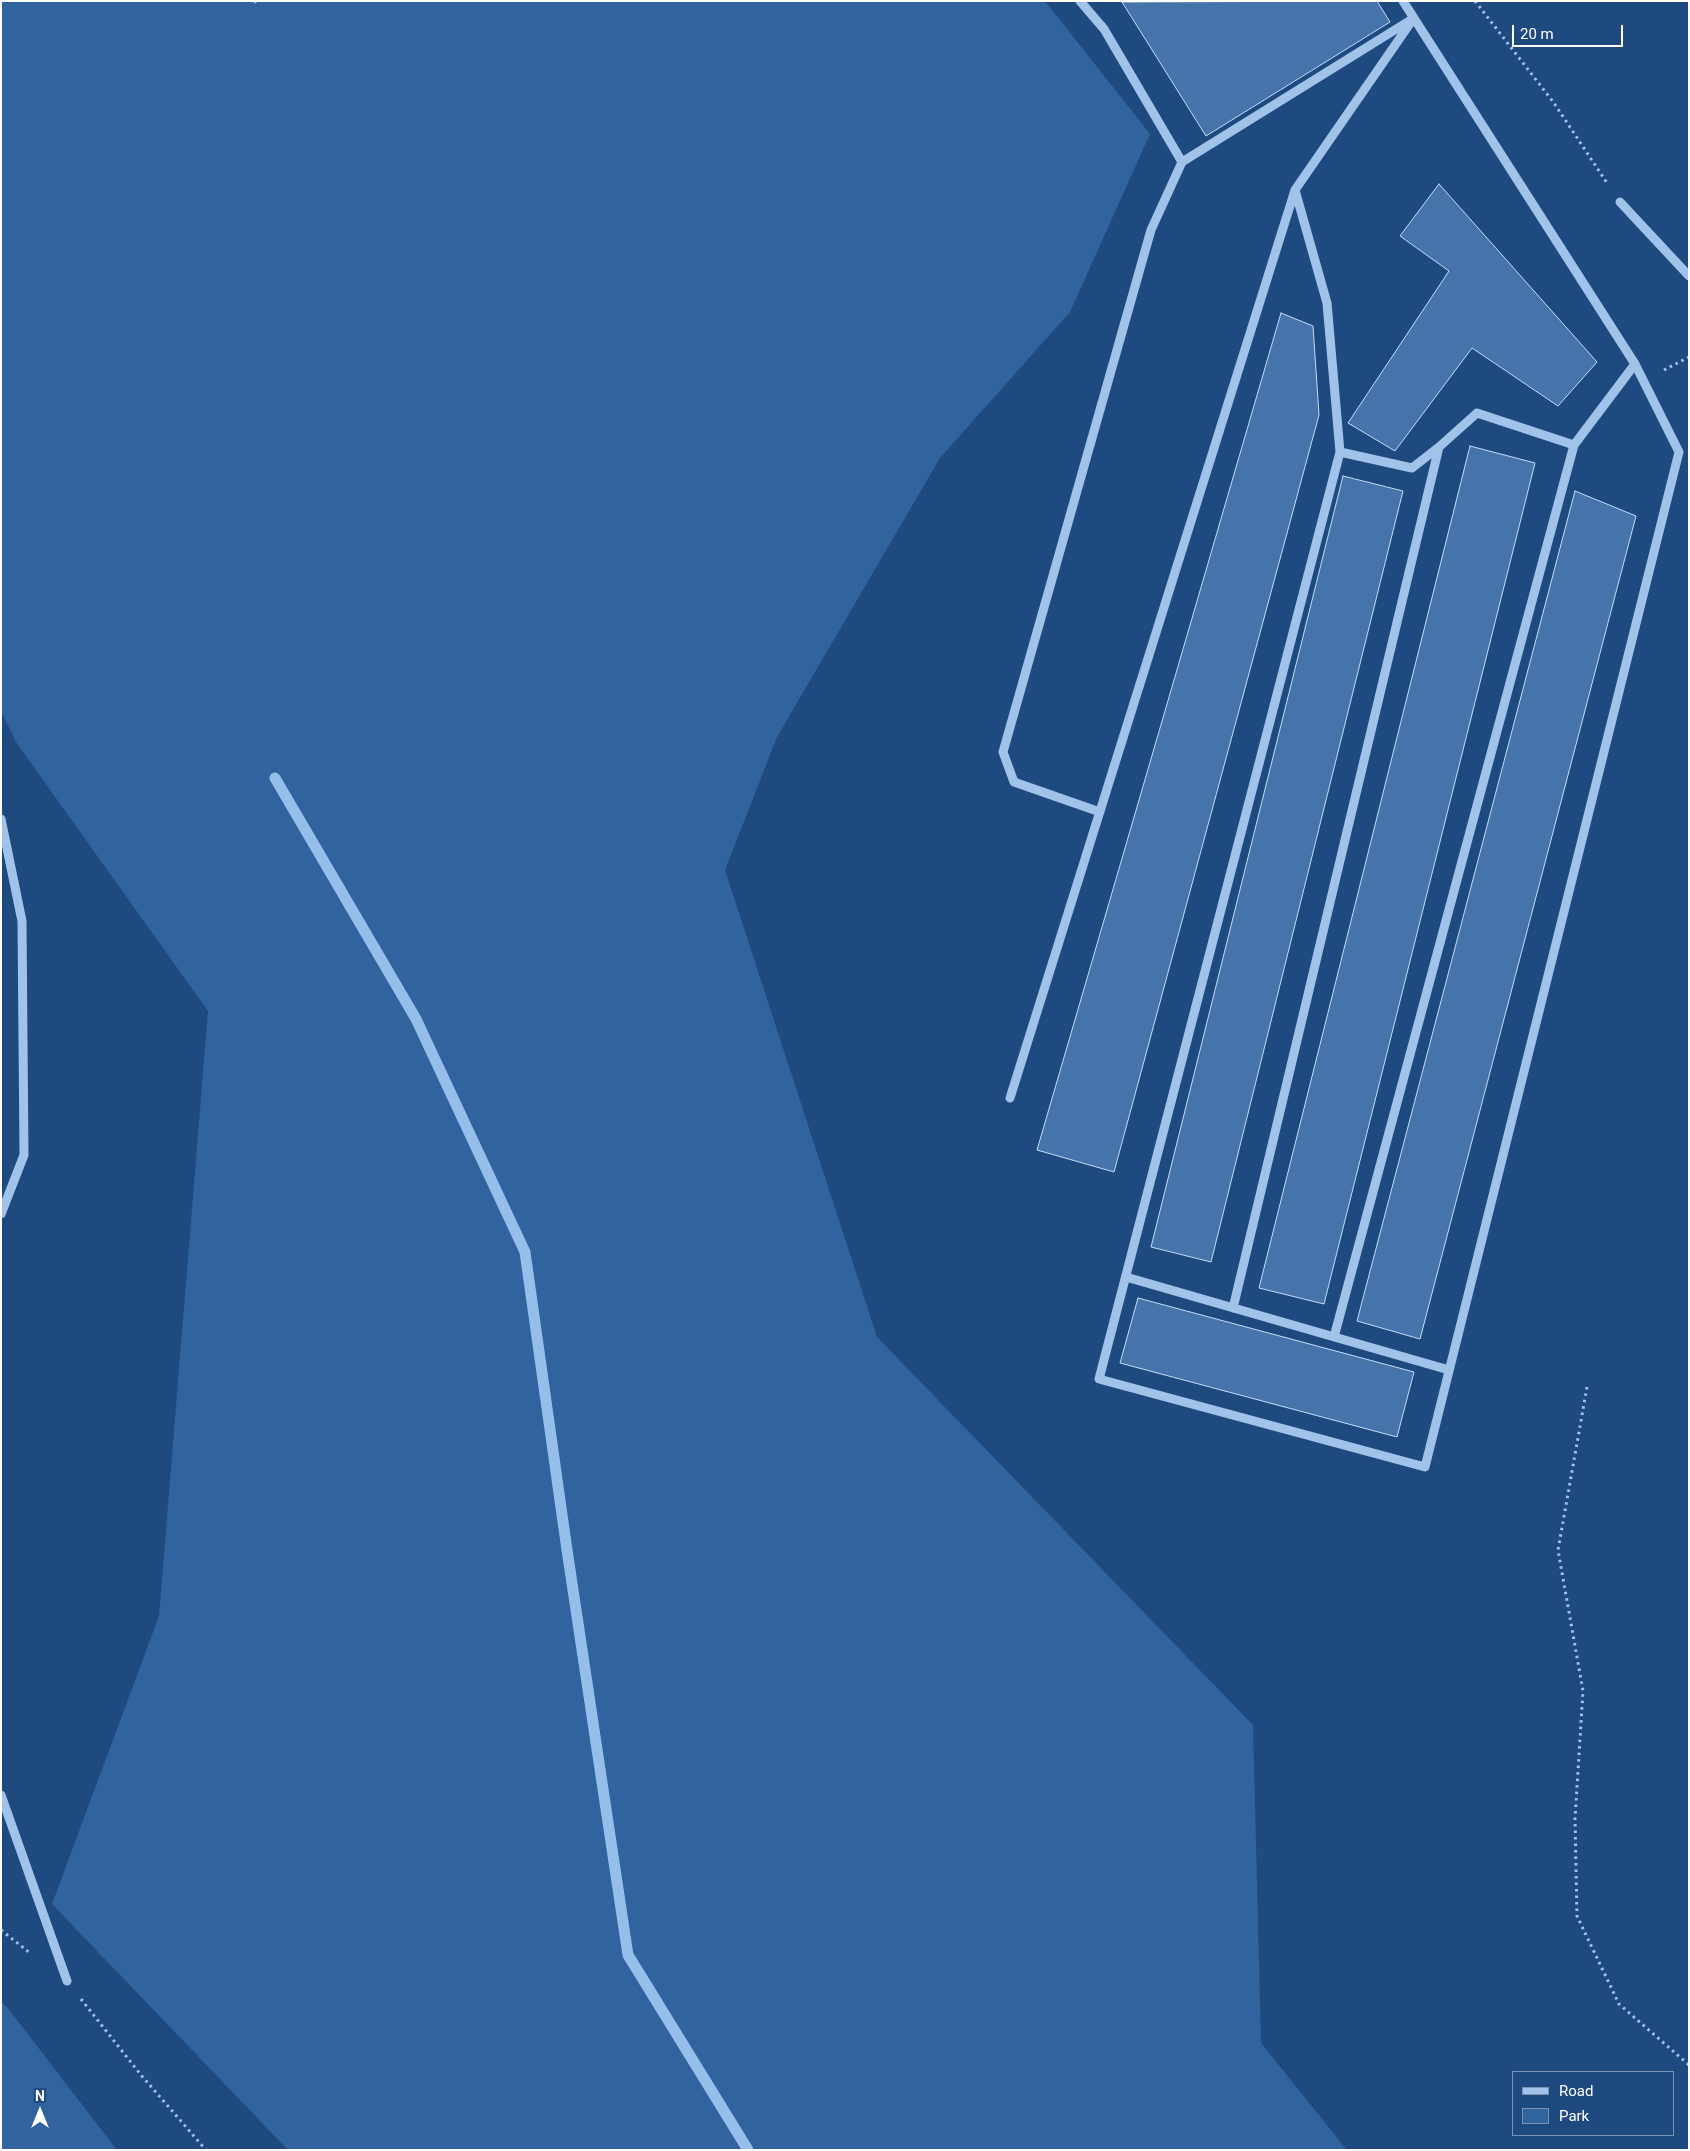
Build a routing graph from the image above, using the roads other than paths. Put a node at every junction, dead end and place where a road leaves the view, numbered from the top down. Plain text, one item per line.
1 (1080, 1) edge
2 (1403, 1) edge
3 (1414, 18) junction
4 (1182, 162) junction
5 (1295, 190) junction
6 (1620, 202) road end
7 (1689, 276) edge
8 (1635, 364) junction
9 (1574, 445) junction
10 (1439, 447) junction
11 (1340, 452) junction
12 (1100, 812) junction
13 (1, 820) edge
14 (1010, 1098) dead end
15 (1, 1214) edge
16 (1126, 1277) junction
17 (1233, 1308) junction
18 (1334, 1337) junction
19 (1449, 1370) junction
20 (1, 1795) edge
21 (67, 1981) road end

1 - 4 street
2 - 3 street
3 - 4 street
3 - 5 street
3 - 8 street
4 - 12 street
5 - 11 street
5 - 12 street
6 - 7 street
8 - 9 street
8 - 19 street
9 - 10 street
9 - 18 street
10 - 11 street
10 - 17 street
11 - 16 street
12 - 14 street
13 - 15 street
16 - 17 street
16 - 19 street
17 - 18 street
18 - 19 street
20 - 21 street

